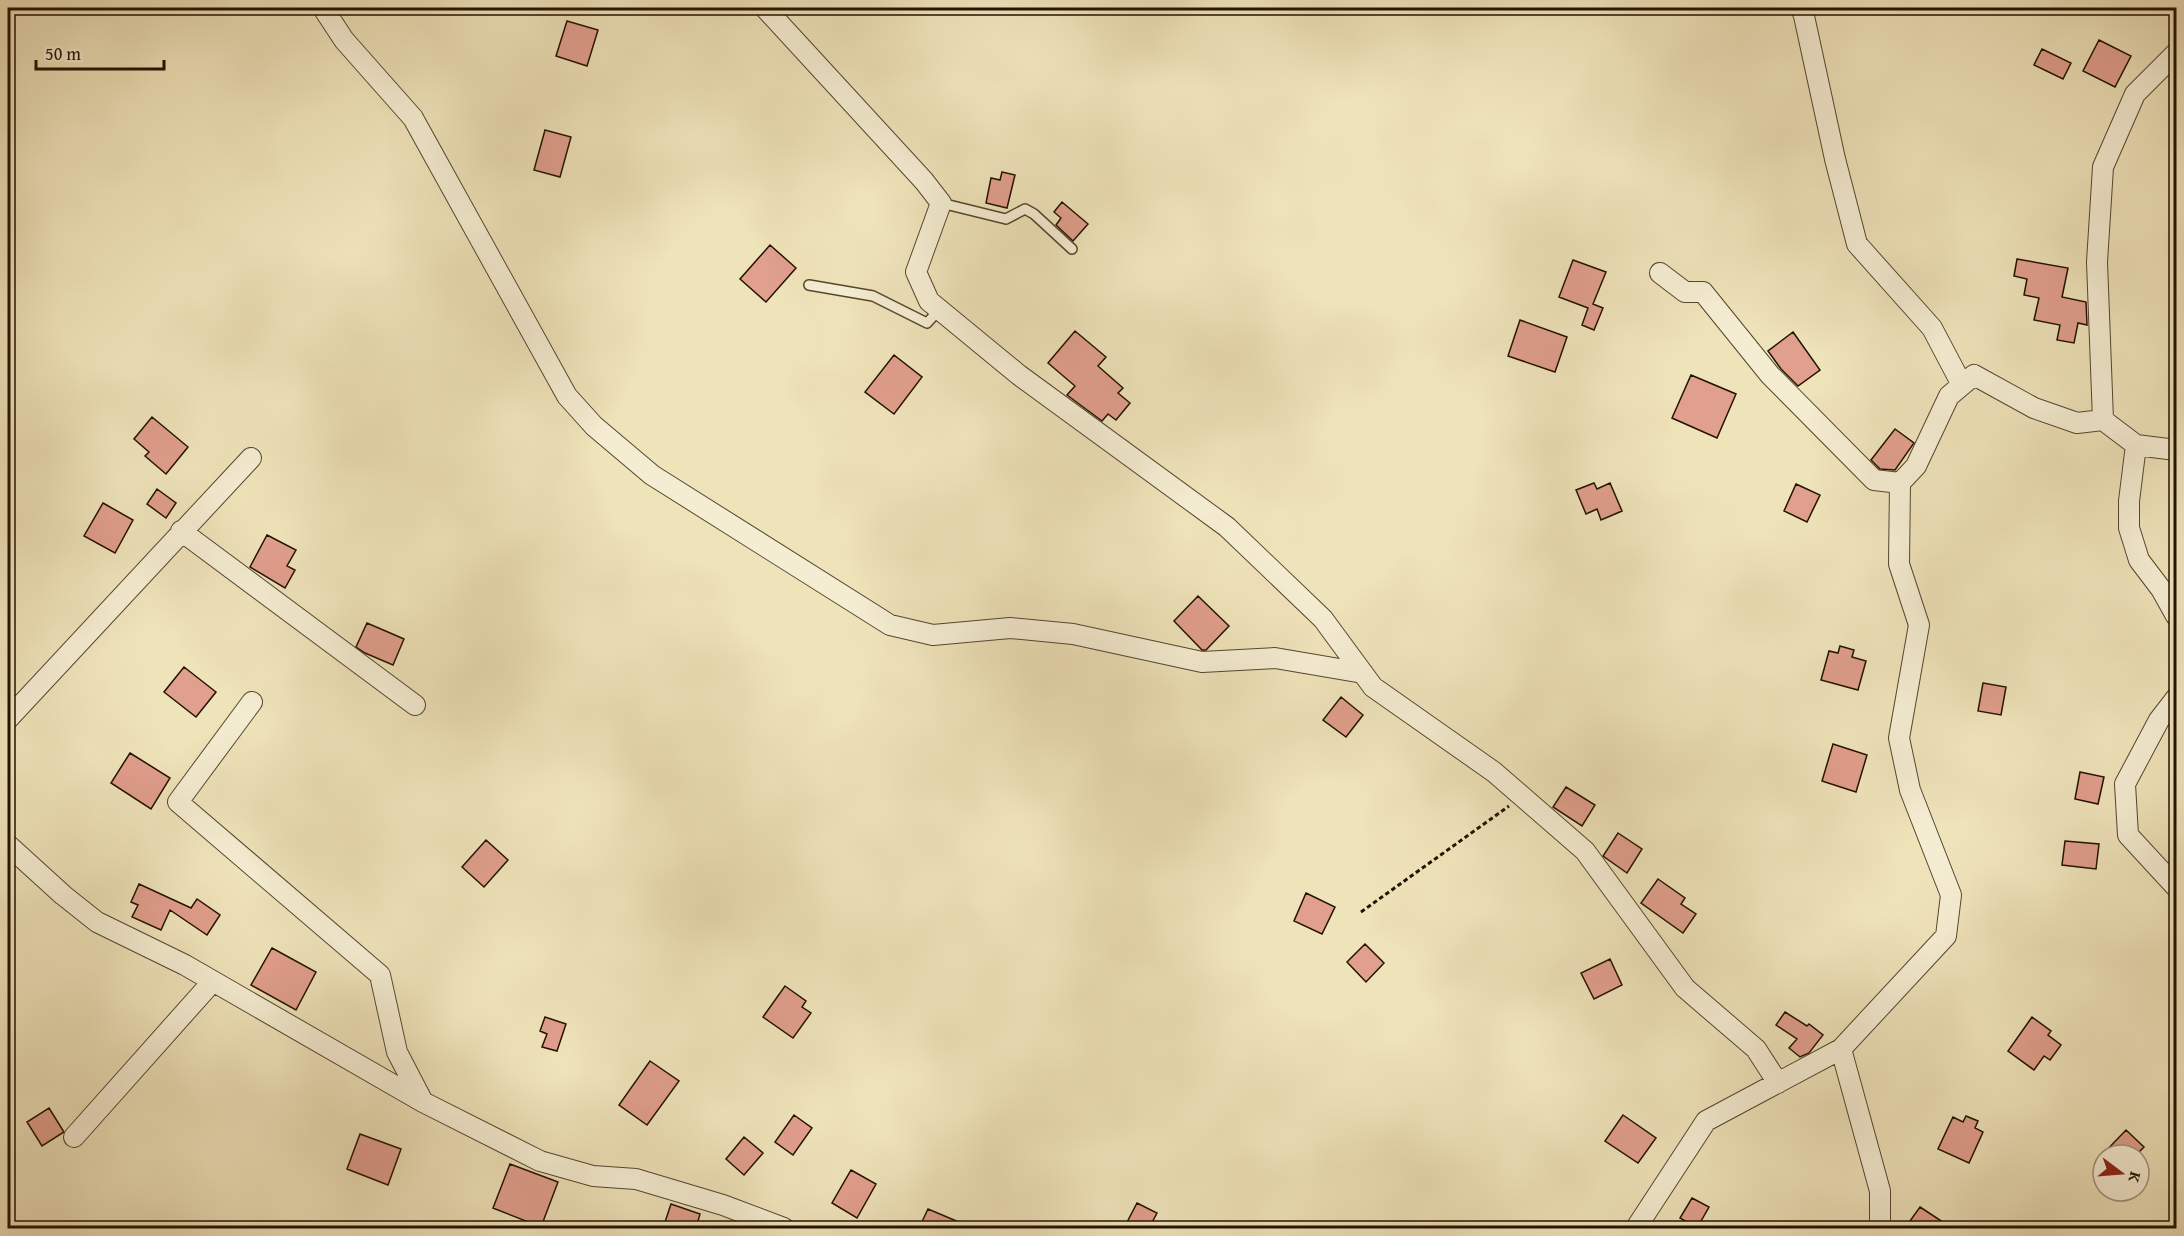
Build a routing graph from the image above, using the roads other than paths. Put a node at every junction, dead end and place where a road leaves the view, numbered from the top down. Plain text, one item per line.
1 (323, 8) edge
2 (765, 8) edge
3 (1801, 8) edge
4 (2176, 53) edge
5 (941, 202) junction
6 (1072, 249) dead end
7 (1660, 273) dead end
8 (809, 285) dead end
9 (939, 310) junction
10 (1962, 385) junction
11 (2103, 420) junction
12 (2136, 445) junction
13 (2176, 450) edge
14 (251, 458) dead end
15 (1900, 483) junction
16 (181, 531) junction
17 (2176, 616) edge
18 (1363, 673) junction
19 (2176, 698) edge
20 (252, 702) dead end
21 (415, 705) dead end
22 (8, 719) edge
23 (8, 845) edge
24 (2176, 887) edge
25 (213, 981) junction
26 (1841, 1049) junction
27 (1778, 1083) junction
28 (423, 1102) junction
29 (74, 1137) dead end
30 (784, 1228) edge
31 (1636, 1228) edge
32 (1881, 1228) edge

1 - 18 street
2 - 5 street
3 - 10 street
4 - 11 street
5 - 6 lane
5 - 9 street
7 - 15 street
8 - 9 lane
9 - 18 street
10 - 11 street
10 - 15 street
11 - 12 street
12 - 13 street
12 - 17 street
14 - 16 street
15 - 26 street
16 - 21 street
16 - 22 street
18 - 27 street
19 - 24 street
20 - 28 street
23 - 25 street
25 - 28 street
25 - 29 street
26 - 27 street
26 - 32 street
27 - 31 street
28 - 30 street

